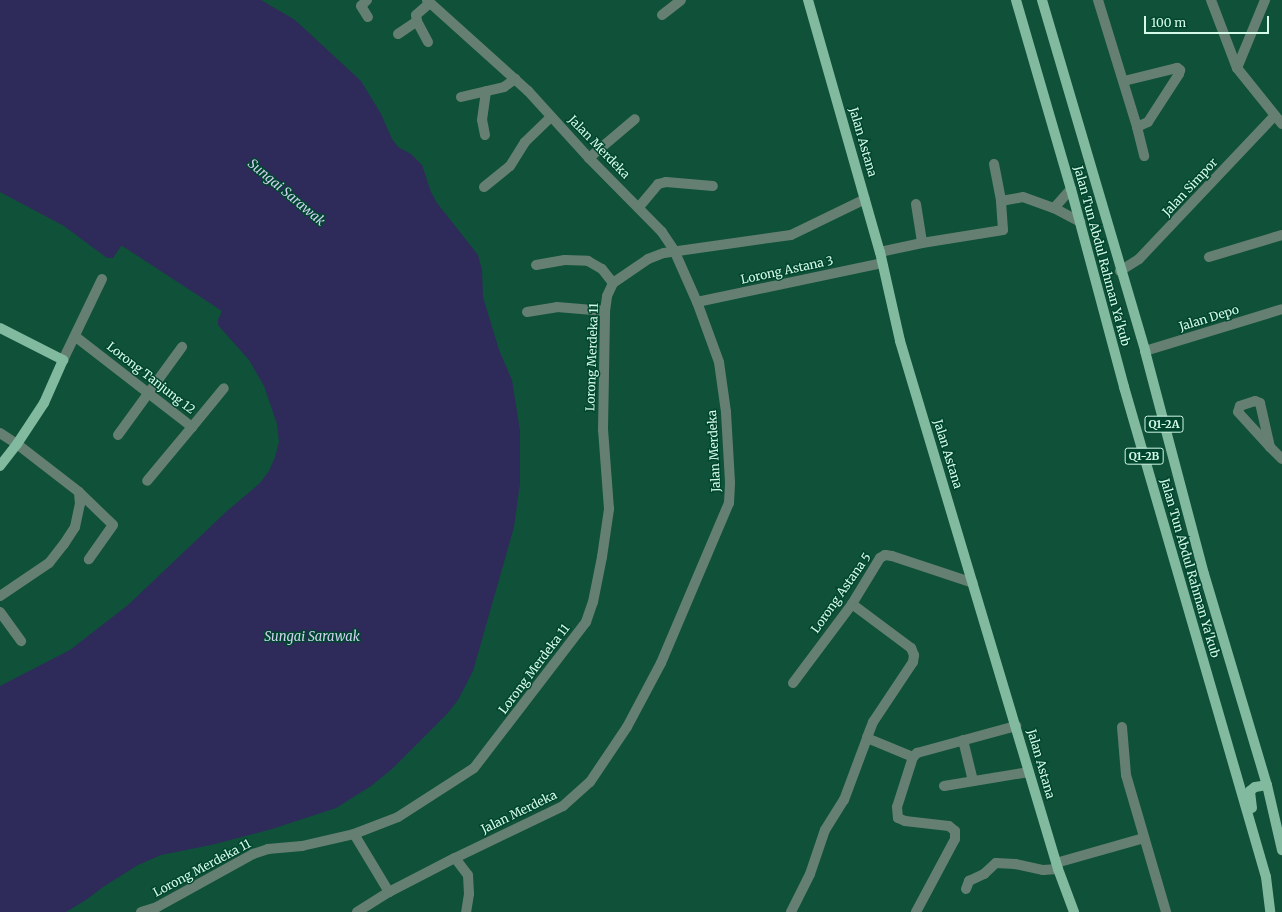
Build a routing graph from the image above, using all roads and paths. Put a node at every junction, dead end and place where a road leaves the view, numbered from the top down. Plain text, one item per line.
1 (367, 0) edge
2 (681, 0) edge
3 (808, 0) edge
4 (1016, 0) edge
5 (1042, 0) edge
6 (1098, 0) edge
7 (1211, 0) edge
8 (1265, 0) edge
9 (428, 2) edge
10 (662, 15) dead end
11 (368, 17) dead end
12 (417, 21) junction
13 (398, 34) dead end
14 (428, 42) dead end
15 (1237, 68) junction
16 (515, 79) junction
17 (1124, 81) junction
18 (486, 91) junction
19 (461, 96) dead end
20 (1274, 116) junction
21 (551, 117) junction
22 (635, 119) dead end
23 (1282, 124) edge
24 (1137, 127) junction
25 (486, 136) dead end
26 (1144, 156) dead end
27 (589, 158) junction
28 (994, 164) dead end
29 (713, 186) dead end
30 (484, 187) dead end
31 (1071, 189) junction
32 (865, 199) junction
33 (1001, 201) junction
34 (916, 204) dead end
35 (639, 207) junction
36 (1054, 208) junction
37 (1080, 222) junction
38 (1282, 235) edge
39 (922, 243) junction
40 (674, 250) junction
41 (880, 252) junction
42 (1209, 257) dead end
43 (882, 263) junction
44 (536, 265) dead end
45 (1120, 271) junction
46 (102, 279) dead end
47 (613, 283) junction
48 (697, 302) junction
49 (1282, 309) edge
50 (605, 311) junction
51 (527, 312) dead end
52 (0, 328) edge
53 (76, 337) junction
54 (182, 347) dead end
55 (1145, 352) junction
56 (63, 360) junction
57 (224, 388) dead end
58 (149, 393) junction
59 (192, 427) junction
60 (0, 433) edge
61 (118, 435) dead end
62 (17, 444) junction
63 (1270, 447) dead end
64 (1282, 459) edge
65 (0, 466) edge
66 (146, 481) dead end
67 (79, 492) junction
68 (89, 559) dead end
69 (973, 584) junction
70 (0, 596) edge
71 (852, 604) junction
72 (0, 612) edge
73 (21, 641) dead end
74 (793, 683) dead end
75 (1016, 726) junction
76 (1122, 727) dead end
77 (867, 738) junction
78 (963, 740) junction
79 (913, 757) junction
80 (1029, 772) junction
81 (973, 780) junction
82 (1267, 785) junction
83 (944, 786) dead end
84 (354, 834) junction
85 (1144, 838) junction
86 (1282, 850) edge
87 (455, 858) junction
88 (1057, 866) junction
89 (1266, 876) junction
90 (966, 889) dead end
91 (389, 892) junction
92 (141, 912) edge
93 (357, 912) edge
94 (466, 912) edge
95 (791, 912) edge
96 (916, 912) edge
97 (1074, 912) edge
98 (1166, 912) edge
99 (1270, 912) edge

1 - 11 street
2 - 10 street
3 - 32 main road, Jalan Astana
4 - 31 main road, Jalan Tun Abdul Rahman Ya'kub / Q1-2B
5 - 45 main road, Jalan Tun Abdul Rahman Ya'kub / Q1-2A
6 - 17 street
7 - 15 street
8 - 15 street
9 - 12 street
9 - 16 street, Jalan Merdeka
12 - 13 street
12 - 14 street
15 - 20 street
16 - 18 street
16 - 21 street, Jalan Merdeka
17 - 24 street
17 - 24 street
18 - 19 street
18 - 25 street
20 - 23 street
20 - 45 street, Jalan Simpor
21 - 27 street, Jalan Merdeka
21 - 30 street
22 - 27 street
24 - 26 street
27 - 35 street, Jalan Merdeka
28 - 33 street
29 - 35 street
31 - 36 street
31 - 37 main road, Jalan Tun Abdul Rahman Ya'kub / Q1-2B
32 - 40 street
32 - 41 main road, Jalan Astana
33 - 36 street
33 - 39 street
34 - 39 street
35 - 40 street, Jalan Merdeka
36 - 37 street
37 - 89 main road, Jalan Tun Abdul Rahman Ya'kub / Q1-2B
38 - 42 street
39 - 41 street
40 - 47 street
40 - 48 street, Jalan Merdeka
41 - 43 main road, Jalan Astana
43 - 48 street, Lorong Astana 3
43 - 69 main road, Jalan Astana
44 - 47 street
45 - 55 main road, Jalan Tun Abdul Rahman Ya'kub / Q1-2A
46 - 53 street
47 - 50 street, Lorong Merdeka 11
48 - 87 street, Jalan Merdeka
49 - 55 street, Jalan Depo
50 - 51 street
50 - 84 street, Lorong Merdeka 11
52 - 56 main road
53 - 56 street
53 - 58 street, Lorong Tanjung 12
54 - 58 street
55 - 82 main road, Jalan Tun Abdul Rahman Ya'kub / Q1-2A
56 - 62 main road
57 - 59 street
58 - 59 street, Lorong Tanjung 12
58 - 61 street
59 - 66 street, Lorong Tanjung 12
60 - 62 street
62 - 65 main road
62 - 67 street
63 - 64 street
67 - 68 street
67 - 70 street
69 - 71 street, Lorong Astana 5
69 - 75 main road, Jalan Astana
71 - 74 street, Lorong Astana 5
71 - 77 street
72 - 73 street
75 - 78 street
75 - 80 main road, Jalan Astana
76 - 85 street
77 - 79 street
77 - 95 street
78 - 79 street
78 - 81 street
79 - 96 street
80 - 81 street
80 - 88 main road, Jalan Astana
81 - 83 street
82 - 86 main road, Jalan Tun Abdul Rahman Ya'kub / Q1-2A
82 - 89 main road
84 - 91 street
84 - 92 street, Lorong Merdeka 11
85 - 88 street
85 - 98 street
87 - 91 street, Jalan Merdeka
87 - 94 street
88 - 90 street
88 - 97 main road, Jalan Astana
89 - 99 main road, Jalan Tun Abdul Rahman Ya'kub / Q1-2B
91 - 93 street, Jalan Merdeka

